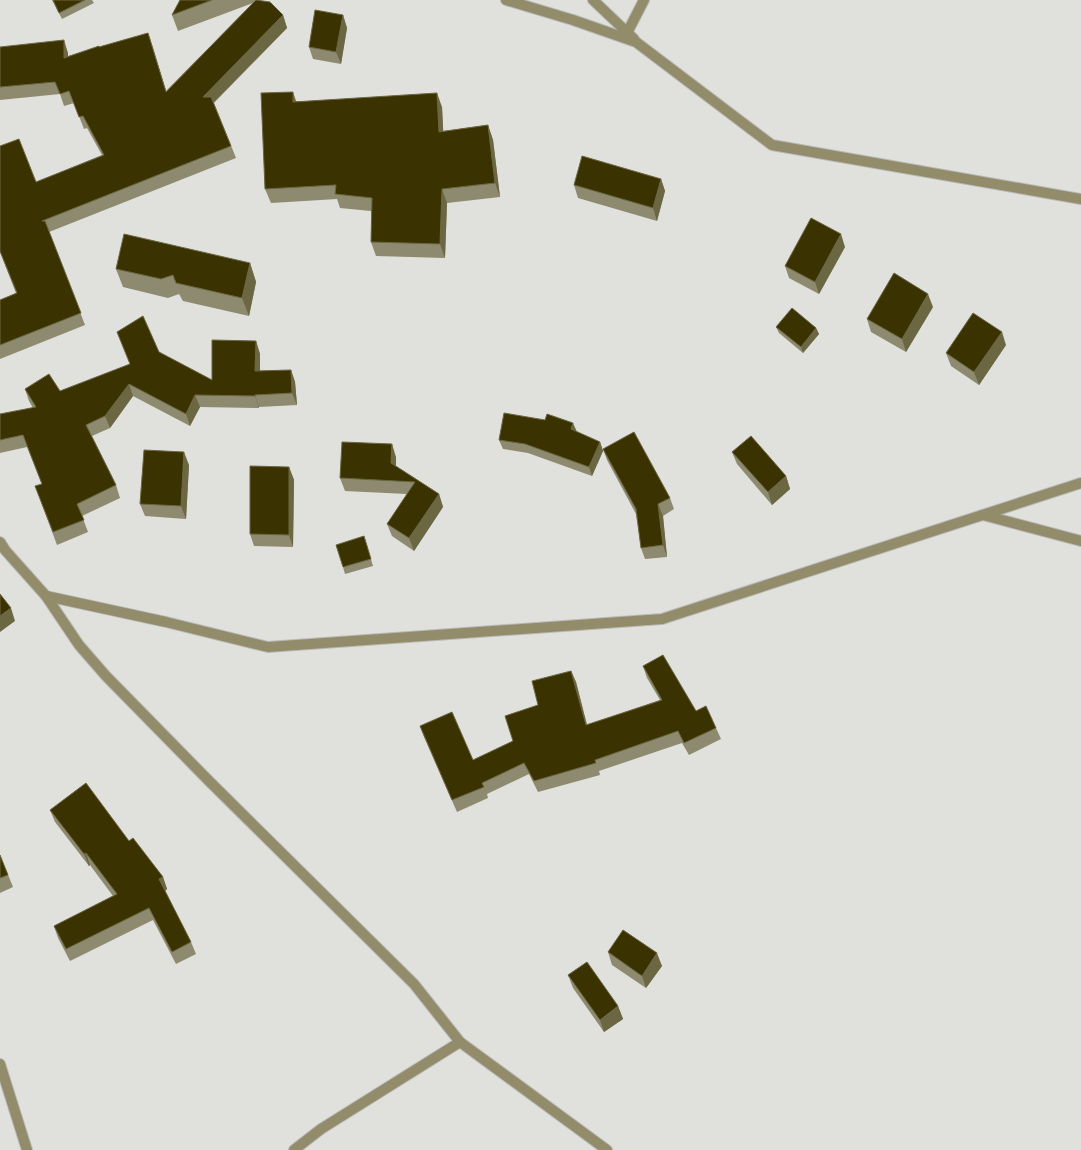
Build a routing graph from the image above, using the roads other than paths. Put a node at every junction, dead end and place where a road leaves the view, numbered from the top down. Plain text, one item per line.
1 (506, 0) edge
2 (594, 0) edge
3 (644, 0) edge
4 (627, 33) junction
5 (636, 42) junction
6 (1081, 199) edge
7 (1081, 483) edge
8 (983, 515) junction
9 (1081, 541) edge
10 (0, 542) edge
11 (46, 596) junction
12 (460, 1042) junction
13 (0, 1064) edge
14 (27, 1150) edge
15 (294, 1150) edge
16 (607, 1150) edge

1 - 5 street
2 - 4 street
3 - 4 street
4 - 5 street
5 - 6 street
7 - 8 street
8 - 9 street
8 - 11 street
10 - 11 street
11 - 12 street
12 - 15 street
12 - 16 street
13 - 14 street

